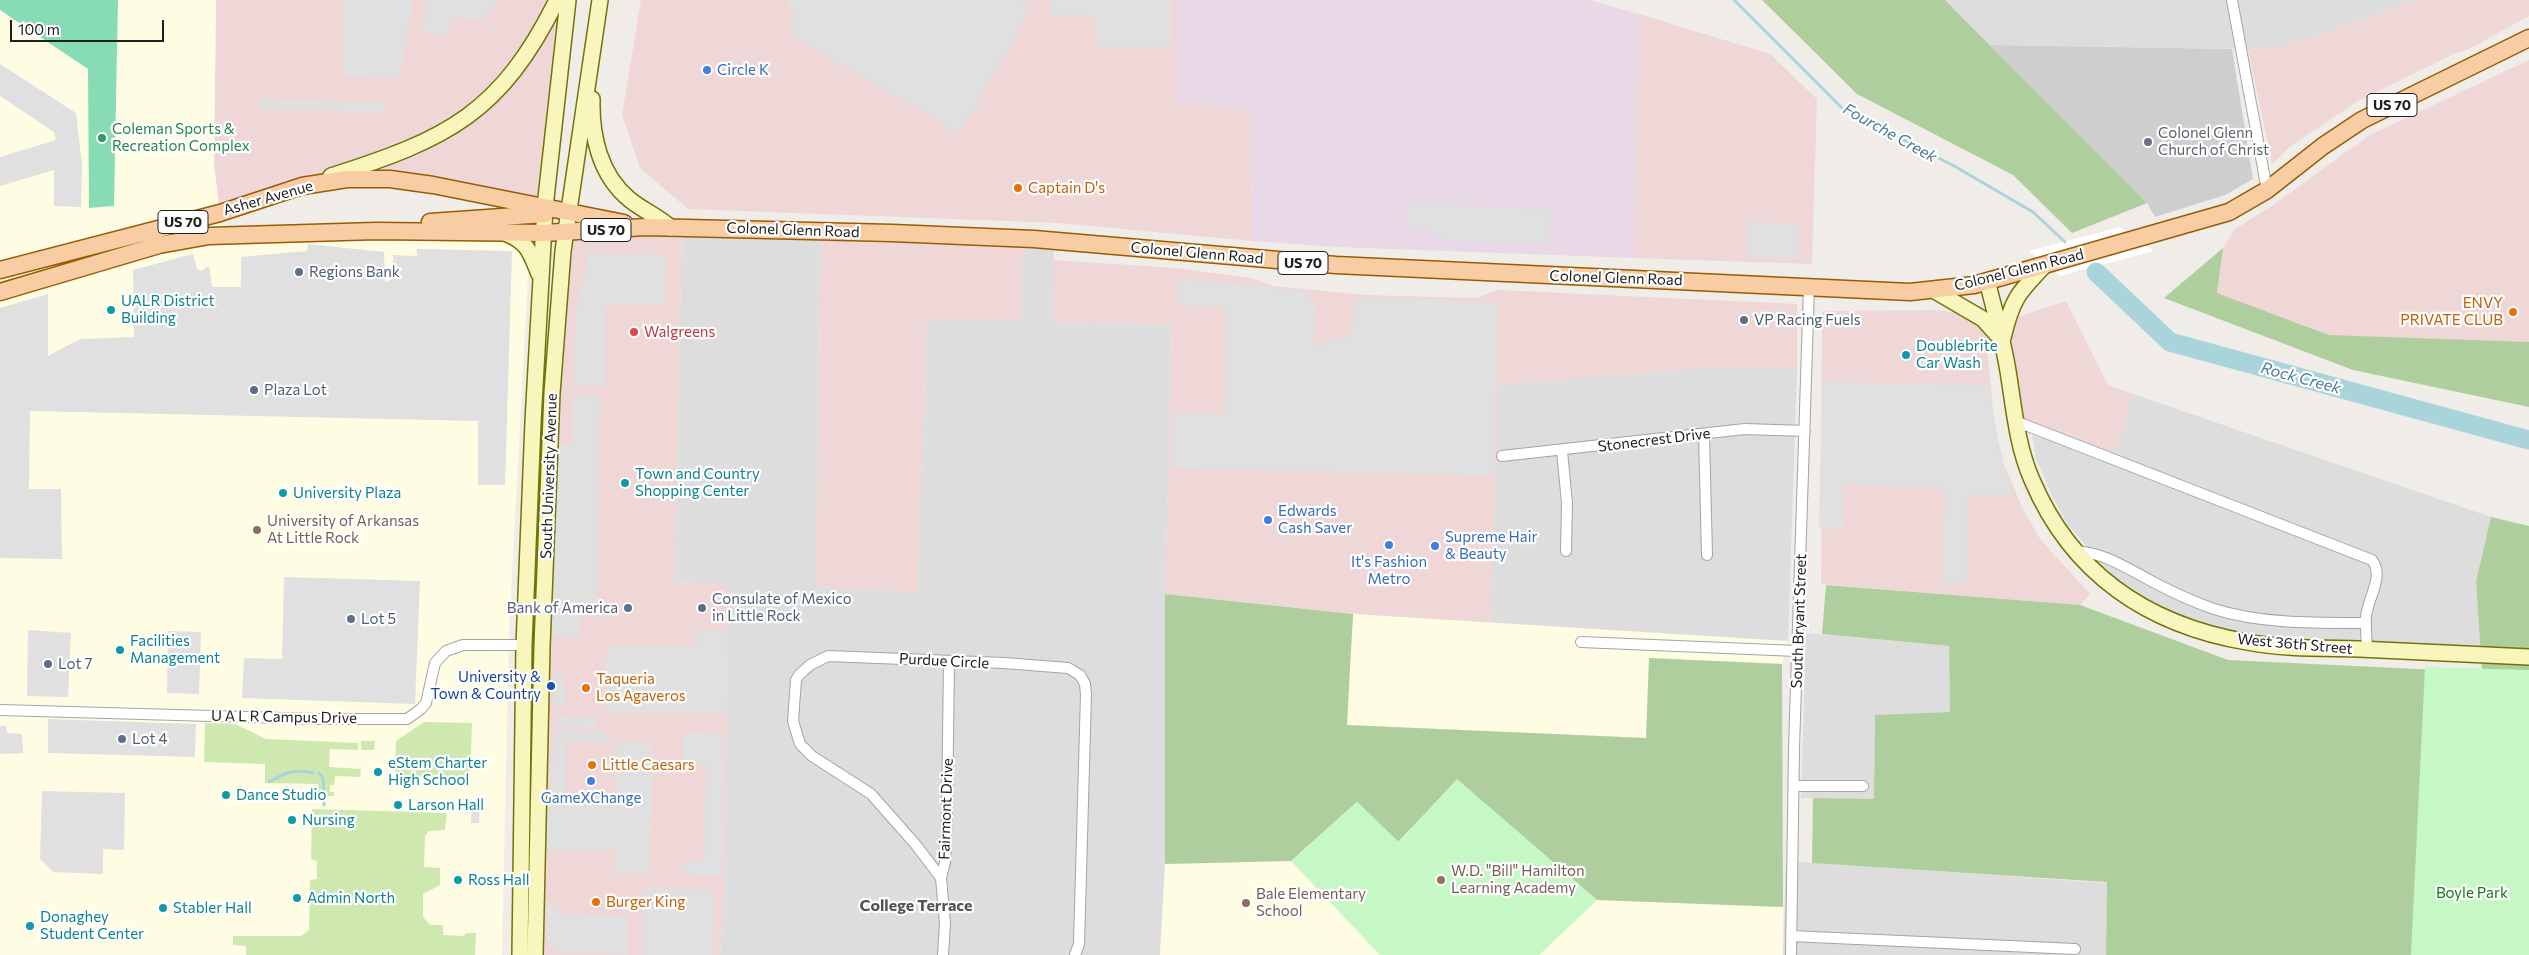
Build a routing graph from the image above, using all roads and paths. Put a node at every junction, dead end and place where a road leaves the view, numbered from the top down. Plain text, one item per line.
1 (557, 0) edge
2 (568, 0) edge
3 (600, 0) edge
4 (2232, 0) edge
5 (2529, 38) edge
6 (592, 61) junction
7 (302, 186) junction
8 (2267, 190) junction
9 (544, 211) junction
10 (569, 212) junction
11 (646, 227) junction
12 (671, 228) junction
13 (376, 231) junction
14 (503, 232) junction
15 (566, 232) junction
16 (544, 233) junction
17 (2045, 264) junction
18 (0, 270) edge
19 (542, 279) junction
20 (1987, 281) junction
21 (1809, 287) junction
22 (1935, 291) junction
23 (0, 292) edge
24 (2002, 342) junction
25 (2015, 421) junction
26 (1806, 431) junction
27 (1704, 435) junction
28 (1562, 451) junction
29 (1502, 456) dead end
30 (1566, 551) dead end
31 (2074, 551) junction
32 (1707, 555) dead end
33 (2365, 623) junction
34 (1580, 642) dead end
35 (524, 645) junction
36 (2368, 650) junction
37 (1798, 651) junction
38 (2527, 660) edge
39 (949, 662) junction
40 (0, 710) edge
41 (1794, 786) junction
42 (1863, 786) dead end
43 (941, 878) junction
44 (1791, 936) junction
45 (2075, 948) dead end
46 (520, 955) edge
47 (535, 955) edge
48 (943, 955) edge
49 (1075, 955) edge
50 (1791, 955) edge

1 - 7 main road
2 - 9 main road, South University Avenue
3 - 6 main road, South University Avenue
4 - 8 street
5 - 8 main road, Colonel Glenn Road / US 70
6 - 10 main road, South University Avenue
6 - 12 main road
7 - 9 main road, Asher Avenue / US 70
7 - 18 main road, Asher Avenue / US 70
8 - 17 main road, Colonel Glenn Road / US 70
9 - 10 main road, Colonel Glenn Road
9 - 13 main road
9 - 16 main road, South University Avenue
10 - 11 main road, Colonel Glenn Road / US 70
10 - 15 main road, South University Avenue
11 - 12 main road, Colonel Glenn Road / US 70
11 - 15 main road, Colonel Glenn Road / US 70
12 - 21 main road, Colonel Glenn Road / US 70
13 - 14 main road, Asher Avenue / US 70
13 - 23 main road, Asher Avenue / US 70
14 - 16 main road, Asher Avenue / US 70
14 - 19 main road
15 - 16 main road, Asher Avenue / US 70
15 - 47 main road, South University Avenue
16 - 19 main road, South University Avenue
17 - 20 main road, Colonel Glenn Road / US 70
17 - 24 main road
19 - 35 main road, South University Avenue
20 - 22 main road, Colonel Glenn Road / US 70
20 - 24 main road, West 36th Street
21 - 22 main road, Colonel Glenn Road / US 70
21 - 26 street, South Bryant Street
22 - 24 main road
24 - 25 main road, West 36th Street
25 - 31 main road, West 36th Street
25 - 33 street
26 - 27 street, Stonecrest Drive
26 - 37 street, South Bryant Street
27 - 28 street, Stonecrest Drive
27 - 32 street
28 - 29 street, Stonecrest Drive
28 - 30 street
31 - 33 street
31 - 36 main road, West 36th Street
33 - 36 street
34 - 37 street
35 - 40 street, U A L R Campus Drive
35 - 46 main road, South University Avenue
36 - 38 main road, West 36th Street
37 - 41 street, South Bryant Street
39 - 43 street, Fairmont Drive
39 - 43 street, Purdue Circle
39 - 49 street, Purdue Circle
41 - 42 street
41 - 44 street, South Bryant Street
43 - 48 street, Fairmont Drive
44 - 45 street
44 - 50 street, South Bryant Street

